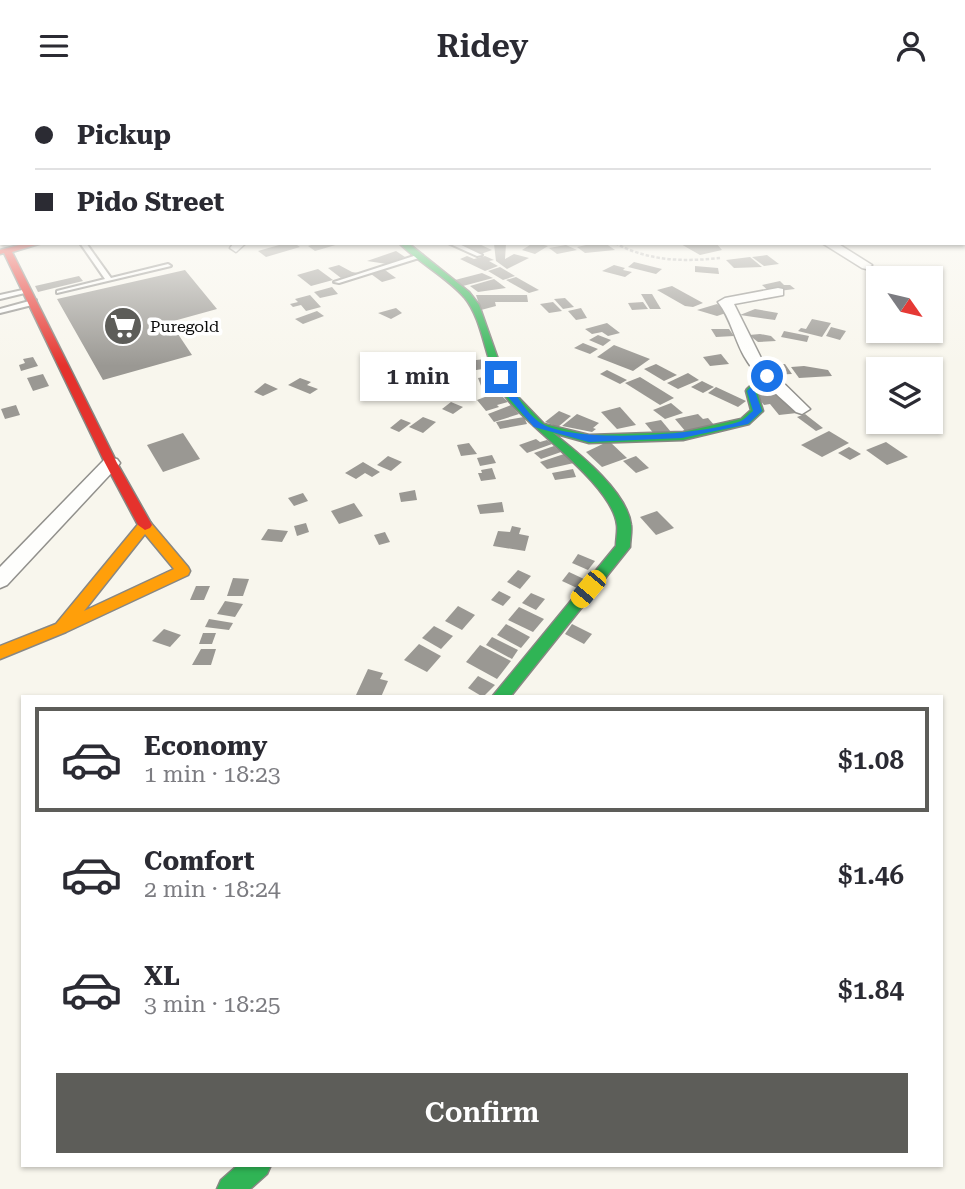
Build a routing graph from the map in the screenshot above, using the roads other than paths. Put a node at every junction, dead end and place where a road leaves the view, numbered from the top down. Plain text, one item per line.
1 (11, 263) edge
2 (98, 263) edge
3 (377, 263) edge
4 (431, 263) edge
5 (863, 263) edge
6 (866, 265) dead end
7 (168, 266) dead end
8 (109, 279) junction
9 (337, 282) dead end
10 (58, 292) dead end
11 (778, 292) dead end
12 (30, 296) junction
13 (0, 297) edge
14 (0, 311) edge
15 (767, 376) junction
16 (802, 409) dead end
17 (537, 425) junction
18 (111, 463) junction
19 (145, 525) junction
20 (0, 580) edge
21 (61, 628) junction
22 (0, 653) edge
23 (501, 695) edge
24 (256, 1167) edge
25 (230, 1189) edge

1 - 12 street
2 - 8 lane
3 - 9 lane
4 - 17 street
5 - 6 street
7 - 8 lane
8 - 10 lane
11 - 15 street
12 - 13 lane
12 - 14 lane
12 - 18 street
15 - 16 street
15 - 17 street
17 - 23 street
18 - 19 street
18 - 20 street
19 - 21 street
19 - 21 street
21 - 22 street
24 - 25 street

